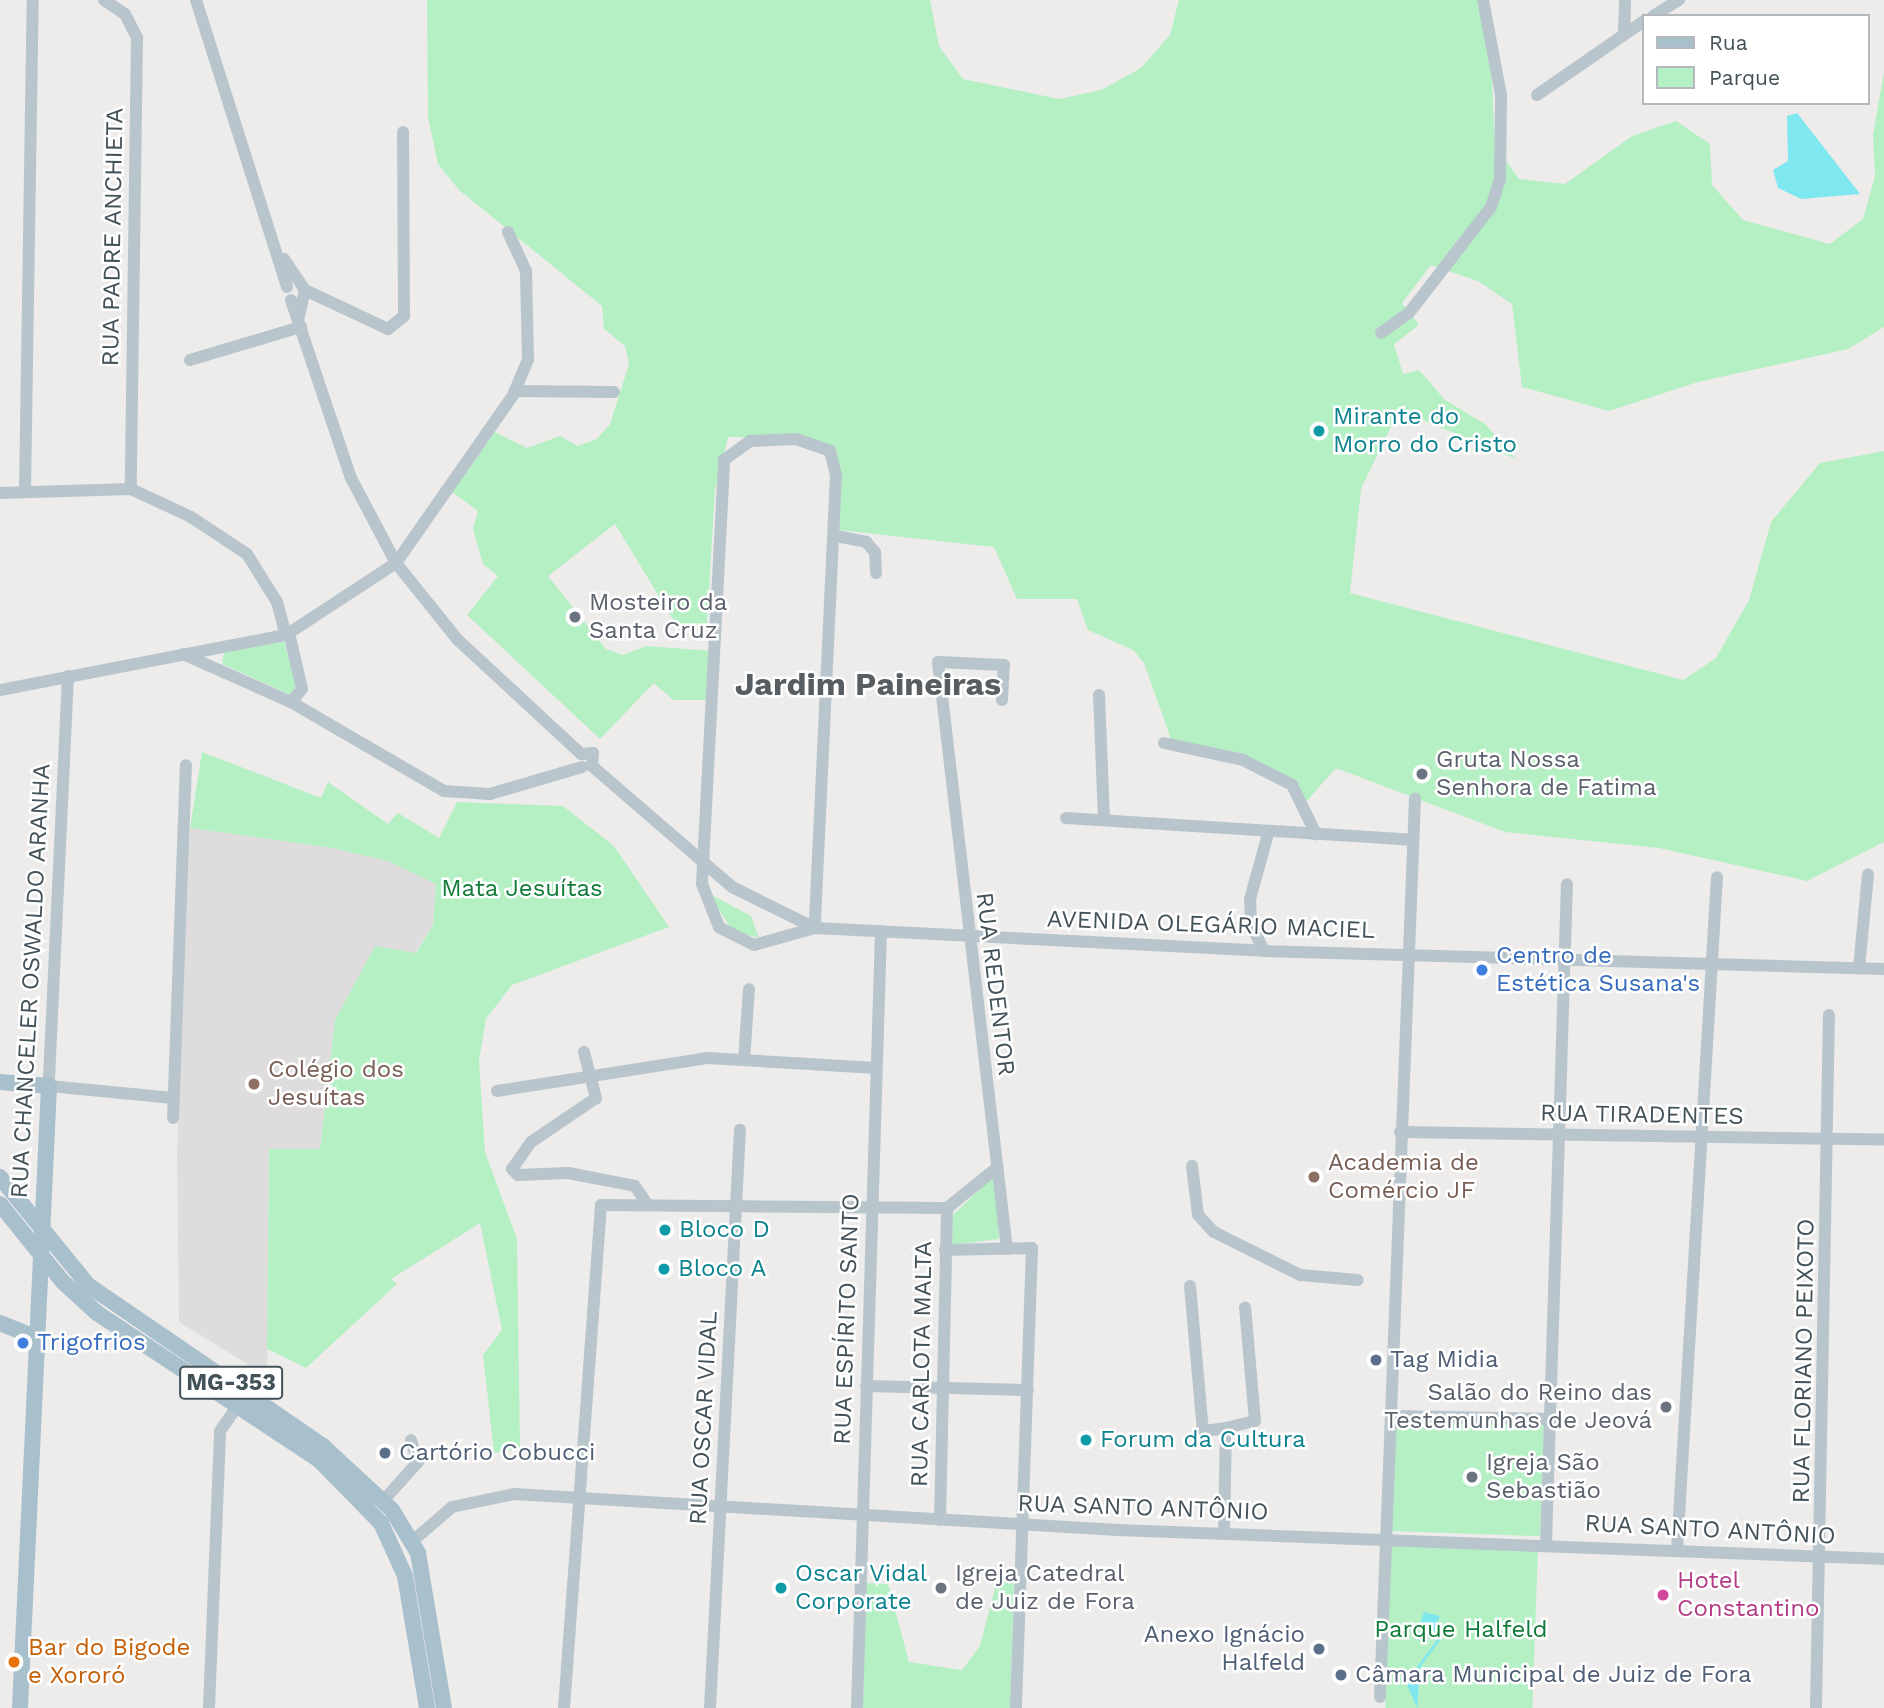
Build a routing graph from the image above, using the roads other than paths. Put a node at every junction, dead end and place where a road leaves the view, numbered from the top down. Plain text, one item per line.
1 (33, 0) edge
2 (104, 0) edge
3 (196, 0) edge
4 (1483, 0) edge
5 (1625, 0) edge
6 (1679, 0) edge
7 (1656, 14) edge
8 (1643, 22) edge
9 (1624, 34) junction
10 (1537, 95) dead end
11 (403, 132) dead end
12 (508, 232) dead end
13 (297, 292) junction
14 (300, 323) junction
15 (1381, 332) dead end
16 (190, 360) dead end
17 (514, 391) junction
18 (614, 391) dead end
19 (131, 489) junction
20 (25, 491) junction
21 (0, 493) edge
22 (836, 536) junction
23 (396, 564) junction
24 (876, 573) dead end
25 (288, 634) junction
26 (222, 648) junction
27 (183, 654) junction
28 (220, 670) junction
29 (68, 676) junction
30 (0, 690) edge
31 (1099, 695) dead end
32 (1002, 700) dead end
33 (291, 702) junction
34 (1164, 743) dead end
35 (585, 762) junction
36 (186, 765) dead end
37 (1415, 799) dead end
38 (1066, 818) dead end
39 (1104, 820) junction
40 (1268, 834) junction
41 (1316, 834) junction
42 (1412, 840) junction
43 (704, 860) junction
44 (1868, 874) dead end
45 (1717, 877) dead end
46 (1567, 884) dead end
47 (815, 928) junction
48 (881, 931) junction
49 (967, 936) junction
50 (1264, 951) junction
51 (1405, 952) junction
52 (1564, 957) junction
53 (1712, 963) junction
54 (1859, 968) junction
55 (1884, 969) edge
56 (749, 989) dead end
57 (1829, 1015) dead end
58 (584, 1052) dead end
59 (744, 1060) junction
60 (876, 1068) junction
61 (594, 1071) junction
62 (0, 1082) edge
63 (49, 1086) junction
64 (498, 1091) dead end
65 (173, 1098) junction
66 (173, 1118) dead end
67 (740, 1130) dead end
68 (1400, 1132) junction
69 (1558, 1135) junction
70 (1701, 1137) junction
71 (1830, 1139) junction
72 (1884, 1140) edge
73 (1192, 1166) dead end
74 (999, 1167) junction
75 (0, 1177) edge
76 (645, 1201) junction
77 (0, 1204) edge
78 (736, 1204) junction
79 (872, 1207) junction
80 (947, 1208) junction
81 (42, 1233) junction
82 (1007, 1249) junction
83 (945, 1250) junction
84 (41, 1255) junction
85 (1357, 1280) dead end
86 (1190, 1286) dead end
87 (1245, 1307) dead end
88 (0, 1322) edge
89 (37, 1338) junction
90 (866, 1386) junction
91 (942, 1389) junction
92 (1028, 1390) junction
93 (239, 1404) junction
94 (1391, 1416) junction
95 (1550, 1419) junction
96 (1226, 1428) junction
97 (411, 1440) dead end
98 (341, 1480) junction
99 (578, 1500) junction
100 (383, 1501) junction
101 (720, 1509) junction
102 (862, 1516) junction
103 (940, 1520) junction
104 (1023, 1525) junction
105 (1224, 1533) junction
106 (1387, 1537) junction
107 (415, 1539) junction
108 (1546, 1544) junction
109 (1676, 1550) junction
110 (1821, 1556) junction
111 (1884, 1559) edge
112 (1380, 1697) dead end
113 (20, 1708) edge
114 (209, 1708) edge
115 (427, 1708) edge
116 (444, 1708) edge
117 (564, 1708) edge
118 (710, 1708) edge
119 (857, 1708) edge
120 (1017, 1708) edge
121 (1816, 1708) edge

1 - 20 street
2 - 19 street, RUA PADRE ANCHIETA
3 - 13 street, AVENIDA OLEGÁRIO MACIEL
4 - 15 street
5 - 9 street
6 - 7 street
8 - 9 street
9 - 10 street
11 - 13 street
12 - 17 street
13 - 14 street, AVENIDA OLEGÁRIO MACIEL
14 - 16 street
14 - 23 street, AVENIDA OLEGÁRIO MACIEL
17 - 18 street
17 - 23 street
19 - 20 street
19 - 25 street
20 - 21 street
22 - 24 street
22 - 43 street
22 - 47 street
23 - 25 street
23 - 35 street, AVENIDA OLEGÁRIO MACIEL
25 - 26 street
25 - 33 street
26 - 27 street
26 - 28 street
27 - 28 street
27 - 29 street
28 - 33 street
29 - 30 street
29 - 63 street, RUA CHANCELER OSWALDO ARANHA
31 - 39 street
32 - 49 street, RUA REDENTOR
33 - 35 street
34 - 41 street
35 - 43 street, AVENIDA OLEGÁRIO MACIEL
36 - 65 street
37 - 42 street
38 - 39 street
39 - 40 street
40 - 41 street
40 - 50 street
41 - 42 street
42 - 51 street
43 - 47 street, AVENIDA OLEGÁRIO MACIEL
43 - 47 street
44 - 54 street
45 - 53 street
46 - 52 street
47 - 48 street, AVENIDA OLEGÁRIO MACIEL
48 - 49 street, AVENIDA OLEGÁRIO MACIEL
48 - 60 street, RUA ESPÍRITO SANTO
49 - 50 street, AVENIDA OLEGÁRIO MACIEL
49 - 74 street, RUA REDENTOR
50 - 51 street, AVENIDA OLEGÁRIO MACIEL
51 - 52 street, AVENIDA OLEGÁRIO MACIEL
51 - 68 street
52 - 53 street, AVENIDA OLEGÁRIO MACIEL
52 - 69 street
53 - 54 street, AVENIDA OLEGÁRIO MACIEL
53 - 70 street
54 - 55 street, AVENIDA OLEGÁRIO MACIEL
56 - 59 street
57 - 71 street, RUA FLORIANO PEIXOTO
58 - 61 street
59 - 60 street
59 - 61 street
60 - 79 street, RUA ESPÍRITO SANTO
61 - 64 street
61 - 76 street
62 - 63 main road
63 - 65 street
63 - 81 main road, RUA CHANCELER OSWALDO ARANHA
65 - 66 street
67 - 78 street, RUA OSCAR VIDAL
68 - 69 street, RUA TIRADENTES
68 - 94 street
69 - 70 street, RUA TIRADENTES
69 - 95 street
70 - 71 street, RUA TIRADENTES
70 - 109 street
71 - 72 street, RUA TIRADENTES
71 - 110 street, RUA FLORIANO PEIXOTO
73 - 85 street
74 - 80 street
74 - 82 street, RUA REDENTOR
75 - 81 main road, MG-353
76 - 78 street
76 - 99 street
77 - 84 main road, MG-353
78 - 79 street
78 - 101 street, RUA OSCAR VIDAL
79 - 80 street
79 - 90 street, RUA ESPÍRITO SANTO
80 - 83 street, RUA CARLOTA MALTA
81 - 84 main road, RUA CHANCELER OSWALDO ARANHA
81 - 100 main road, MG-353
82 - 83 street
82 - 92 street
83 - 91 street, RUA CARLOTA MALTA
84 - 89 main road, RUA CHANCELER OSWALDO ARANHA
84 - 93 main road, MG-353
86 - 96 street
87 - 96 street
88 - 89 main road
89 - 113 main road, RUA CHANCELER OSWALDO ARANHA
90 - 91 street
90 - 102 street, RUA ESPÍRITO SANTO
91 - 92 street
91 - 103 street, RUA CARLOTA MALTA
92 - 104 street
93 - 98 main road, MG-353
93 - 114 street
94 - 95 street
94 - 106 street
95 - 108 street
96 - 105 street
97 - 100 street
98 - 107 main road
98 - 115 main road, MG-353
99 - 101 street, RUA SANTO ANTÔNIO
99 - 107 street, RUA SANTO ANTÔNIO
99 - 117 street
100 - 107 main road, MG-353
101 - 102 street, RUA SANTO ANTÔNIO
101 - 118 street, RUA OSCAR VIDAL
102 - 103 street, RUA SANTO ANTÔNIO
102 - 119 street, RUA ESPÍRITO SANTO
103 - 104 street, RUA SANTO ANTÔNIO
104 - 105 street, RUA SANTO ANTÔNIO
104 - 120 street
105 - 106 street, RUA SANTO ANTÔNIO
106 - 108 street, RUA SANTO ANTÔNIO
106 - 112 street
107 - 116 main road, MG-353
108 - 109 street, RUA SANTO ANTÔNIO
109 - 110 street, RUA SANTO ANTÔNIO
110 - 111 street, RUA SANTO ANTÔNIO
110 - 121 street, RUA FLORIANO PEIXOTO

